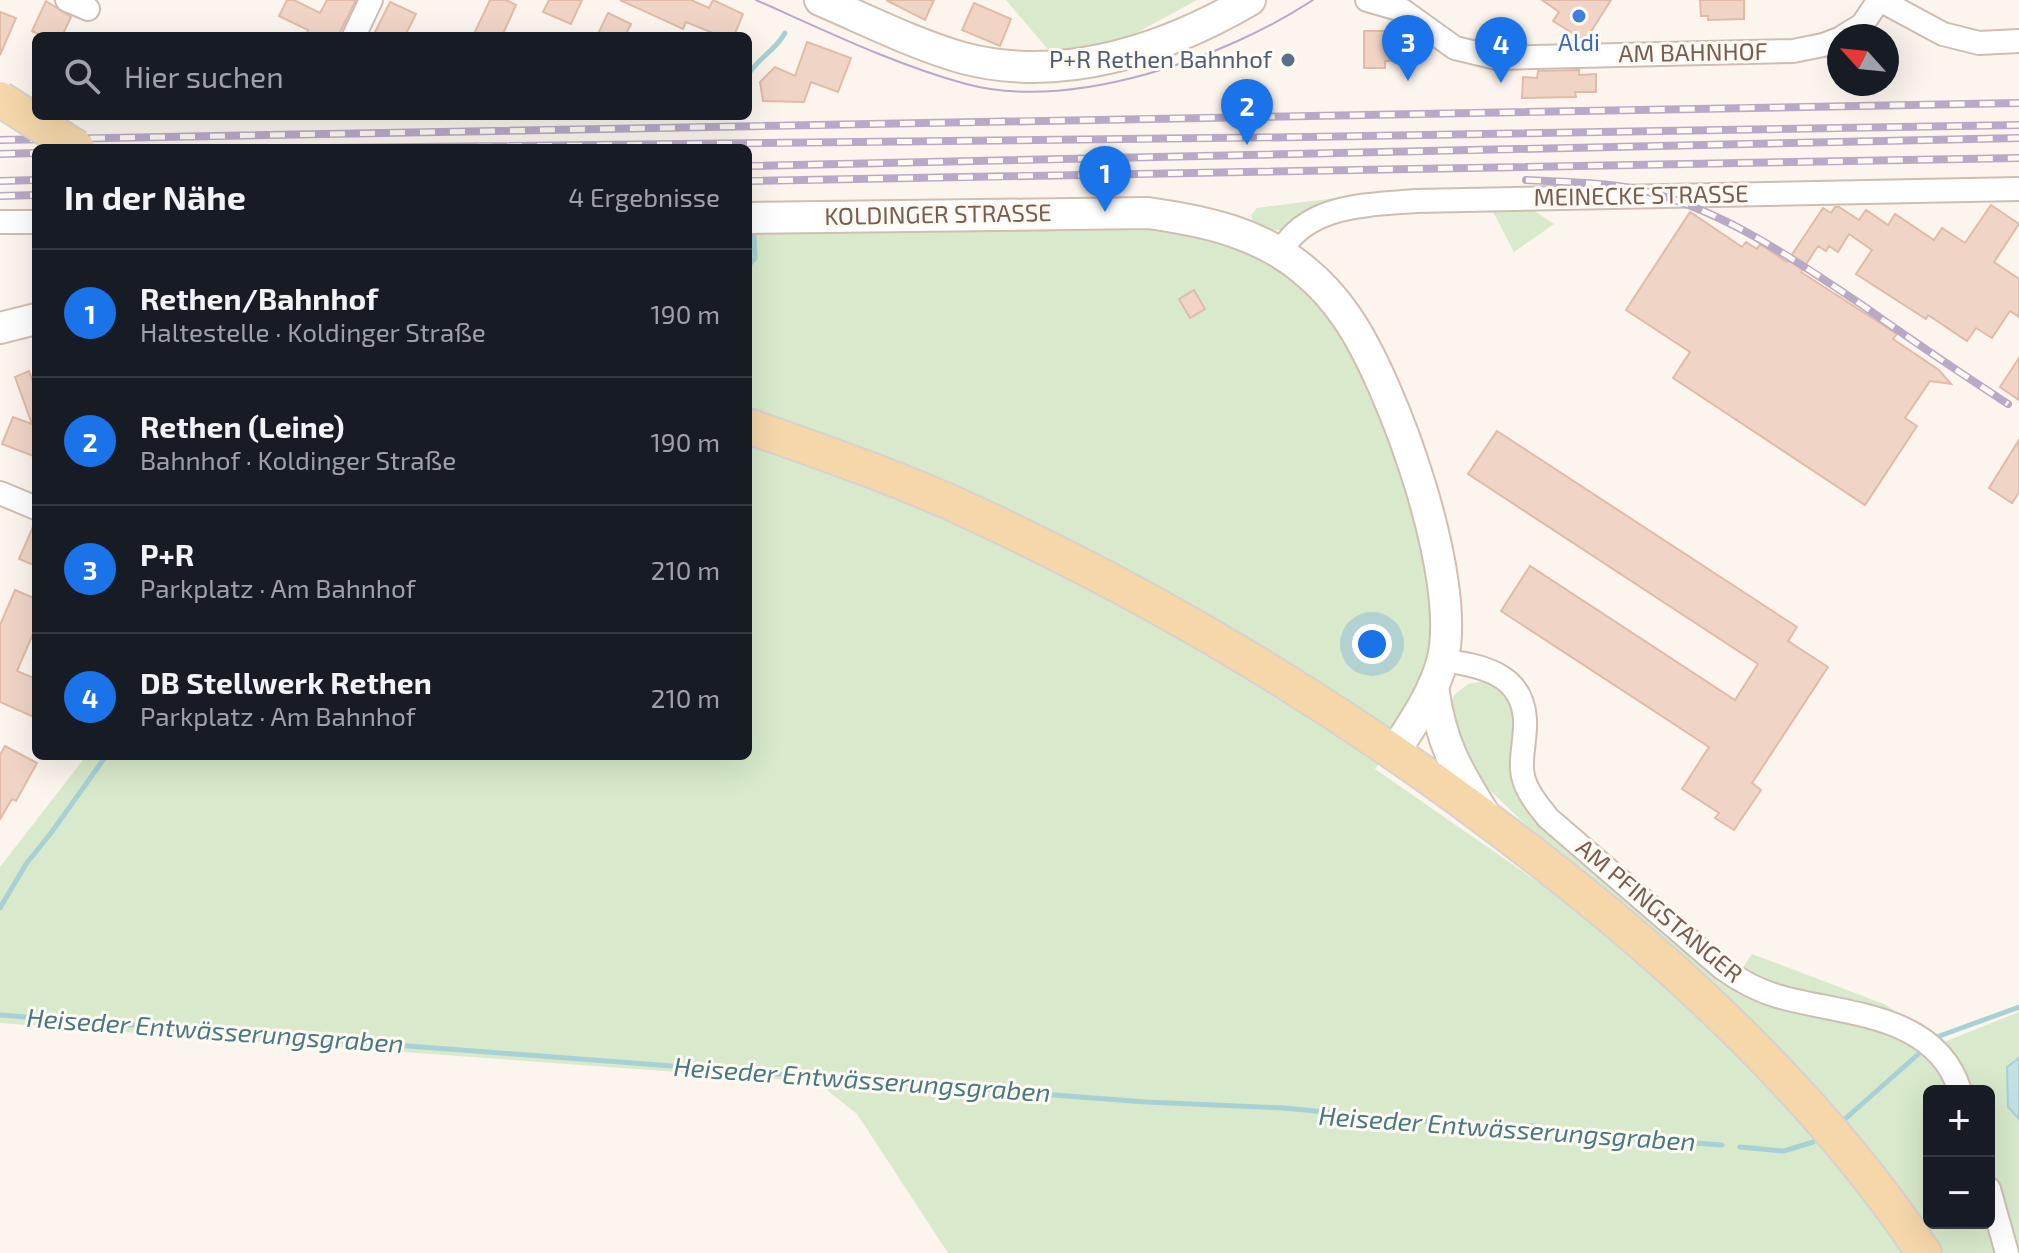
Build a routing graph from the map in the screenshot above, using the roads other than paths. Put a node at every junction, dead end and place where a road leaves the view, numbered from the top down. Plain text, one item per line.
1 (67, 0) edge
2 (371, 0) edge
3 (820, 0) edge
4 (1250, 0) edge
5 (1367, 0) edge
6 (1880, 0) edge
7 (88, 9) dead end
8 (1863, 24) edge
9 (356, 32) edge
10 (2019, 41) edge
11 (1827, 43) edge
12 (0, 99) edge
13 (32, 119) edge
14 (33, 120) edge
15 (71, 144) edge
16 (2019, 189) edge
17 (752, 218) edge
18 (0, 222) edge
19 (32, 222) edge
20 (1280, 253) junction
21 (32, 320) edge
22 (0, 328) edge
23 (752, 428) edge
24 (0, 493) edge
25 (32, 506) edge
26 (1438, 674) junction
27 (1394, 753) junction
28 (1487, 819) junction
29 (1958, 1085) edge
30 (1995, 1210) edge
31 (1922, 1250) edge
32 (2007, 1253) edge

1 - 7 street
2 - 9 street
3 - 4 street
5 - 11 street, AM BAHNHOF
6 - 8 street, AM BAHNHOF
6 - 10 street
12 - 13 main road, bridge
14 - 15 main road, bridge
16 - 20 street, MEINECKE STRASSE
17 - 20 street, KOLDINGER STRASSE
18 - 19 street
20 - 26 street, KOLDINGER STRASSE
21 - 22 street
23 - 27 main road
24 - 25 street
26 - 27 street, KOLDINGER STRASSE
26 - 28 street
26 - 29 street, AM PFINGSTANGER
27 - 28 main road
28 - 31 main road
30 - 32 street

